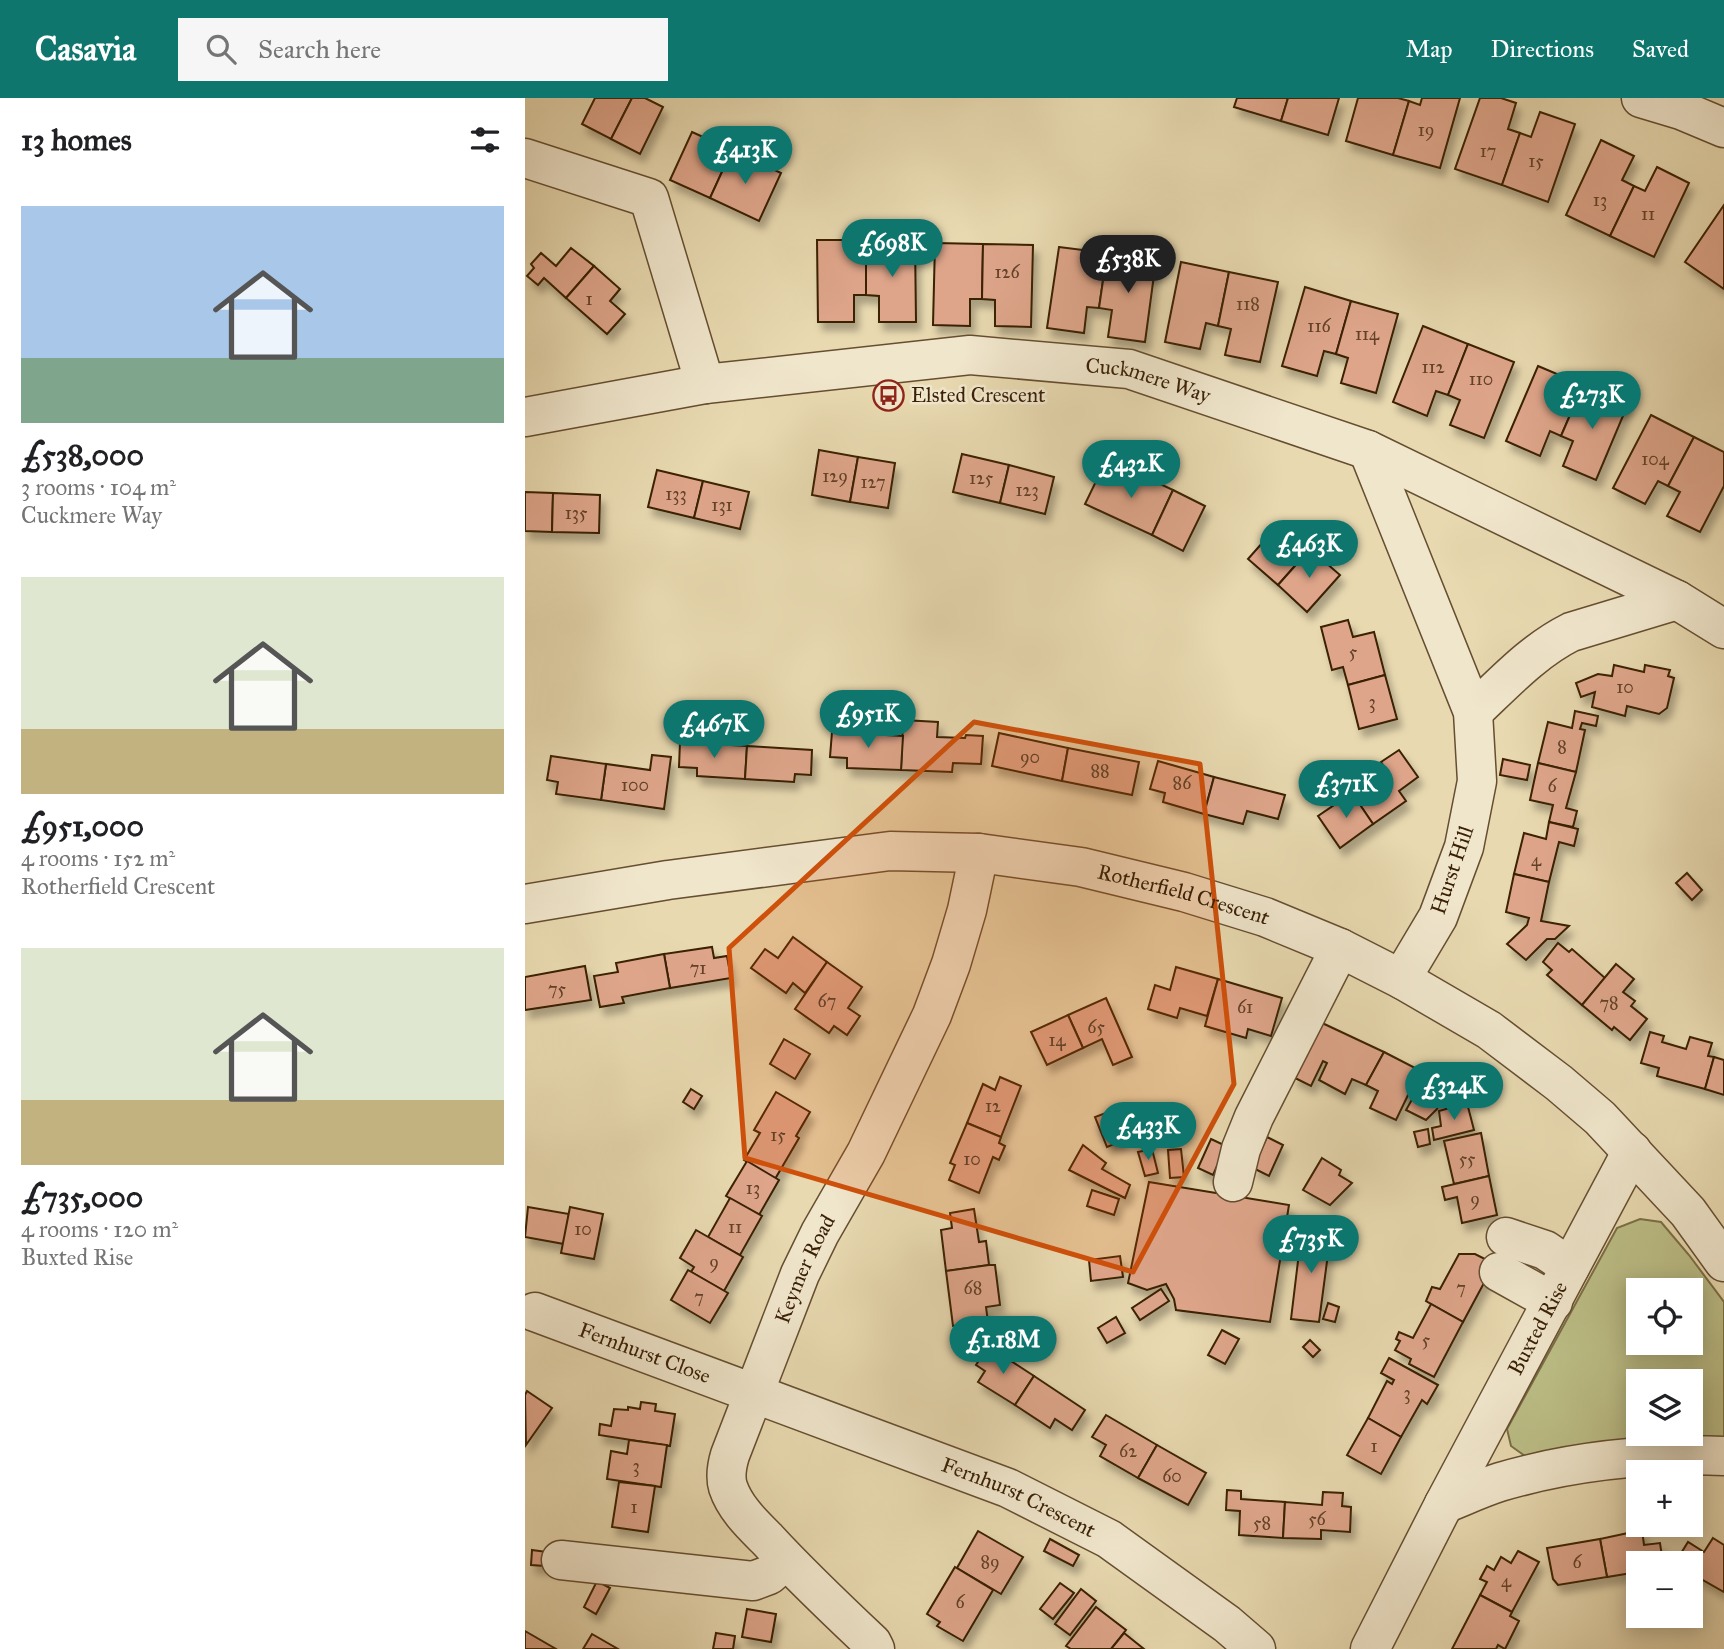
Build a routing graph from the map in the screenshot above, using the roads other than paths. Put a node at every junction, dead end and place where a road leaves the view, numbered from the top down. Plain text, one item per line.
1 (1641, 98) edge
2 (1724, 128) edge
3 (525, 158) edge
4 (705, 384) junction
5 (525, 417) edge
6 (1368, 450) junction
7 (1677, 600) junction
8 (1724, 629) edge
9 (1472, 712) junction
10 (979, 853) junction
11 (525, 904) edge
12 (1340, 948) junction
13 (1403, 980) junction
14 (1632, 1152) junction
15 (1233, 1182) dead end
16 (1724, 1262) edge
17 (1570, 1267) junction
18 (1553, 1302) junction
19 (535, 1312) dead end
20 (754, 1392) junction
21 (1724, 1456) edge
22 (1444, 1504) junction
23 (561, 1560) dead end
24 (786, 1560) junction
25 (875, 1649) edge
26 (1256, 1649) edge
27 (1370, 1649) edge

1 - 2 street
3 - 4 street
4 - 5 street, Cuckmere Way
4 - 6 street, Cuckmere Way
6 - 7 street, Cuckmere Way
6 - 9 street, Hurst Hill
7 - 8 street, Cuckmere Way
7 - 9 street
9 - 13 street, Hurst Hill
10 - 11 street, Rotherfield Crescent
10 - 12 street, Rotherfield Crescent
10 - 20 street, Keymer Road
12 - 13 street, Rotherfield Crescent
12 - 15 street
13 - 14 street, Rotherfield Crescent
14 - 16 street, Rotherfield Crescent
14 - 17 street, Buxted Rise
17 - 18 street, Buxted Rise
17 - 18 street
18 - 22 street, Buxted Rise
19 - 20 street, Fernhurst Close
20 - 24 street, Keymer Road
20 - 26 street, Fernhurst Crescent
21 - 22 street
22 - 27 street, Buxted Rise
23 - 24 street
24 - 25 street, Keymer Road

